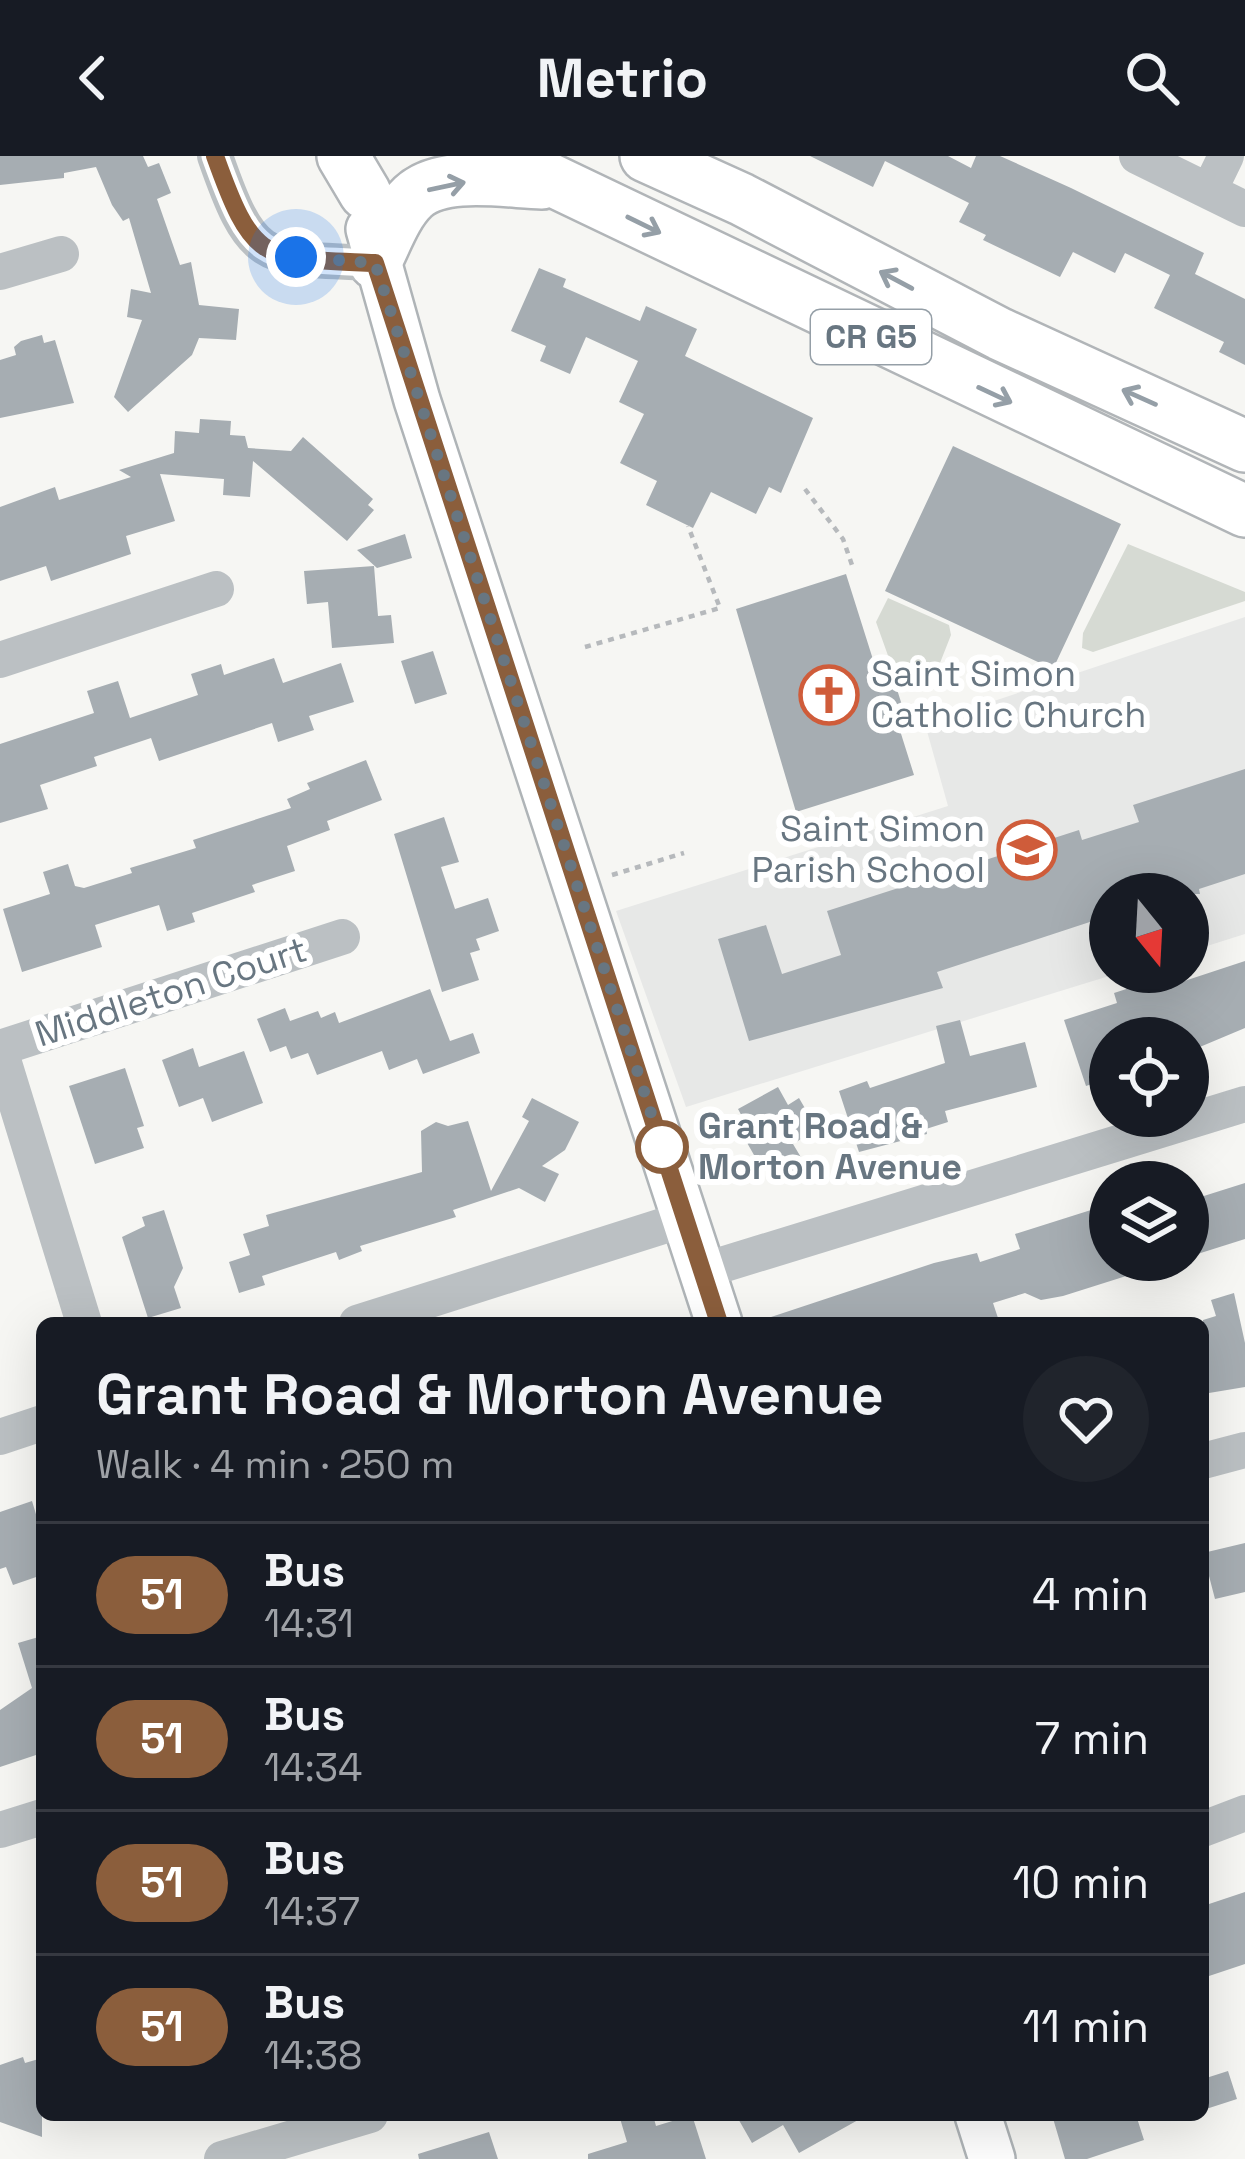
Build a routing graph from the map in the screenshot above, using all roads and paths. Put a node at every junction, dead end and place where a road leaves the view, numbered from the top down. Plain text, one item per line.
1 (215, 156) edge
2 (501, 156) edge
3 (646, 156) edge
4 (1137, 156) edge
5 (1226, 156) edge
6 (358, 168) edge
7 (559, 183) junction
8 (1209, 191) junction
9 (1245, 209) edge
10 (61, 254) dead end
11 (375, 263) junction
12 (0, 272) edge
13 (1245, 446) edge
14 (805, 488) dead end
15 (1245, 511) edge
16 (688, 526) dead end
17 (852, 565) dead end
18 (216, 589) dead end
19 (584, 647) dead end
20 (0, 659) edge
21 (684, 853) dead end
22 (613, 875) dead end
23 (342, 937) dead end
24 (0, 1049) edge
25 (1245, 1104) edge
26 (685, 1219) junction
27 (702, 1271) junction
28 (82, 1317) edge
29 (376, 1317) edge
30 (717, 1317) edge
31 (36, 1426) edge
32 (0, 1437) edge
33 (1245, 1450) edge
34 (1209, 1459) edge
35 (1245, 1813) edge
36 (36, 1819) edge
37 (1209, 1826) edge
38 (0, 1830) edge
39 (350, 2121) edge
40 (980, 2121) edge
41 (222, 2159) edge
42 (992, 2159) edge

1 - 11 street
2 - 7 highway, CR G5
13 -> 3 highway, CR G5
4 - 8 street
5 - 8 street
6 - 11 main road
11 -> 7 highway
7 -> 15 highway, CR G5
8 - 9 street
10 - 12 street
11 - 26 main road
14 - 17 path
16 - 19 path
18 - 20 street
21 - 22 path
23 - 24 street, Middleton Court
24 - 28 street
25 - 27 street
26 - 27 main road
26 - 29 street
27 - 30 main road
31 - 32 street
33 - 34 street
35 - 37 street
36 - 38 street
39 - 41 street
40 - 42 main road

